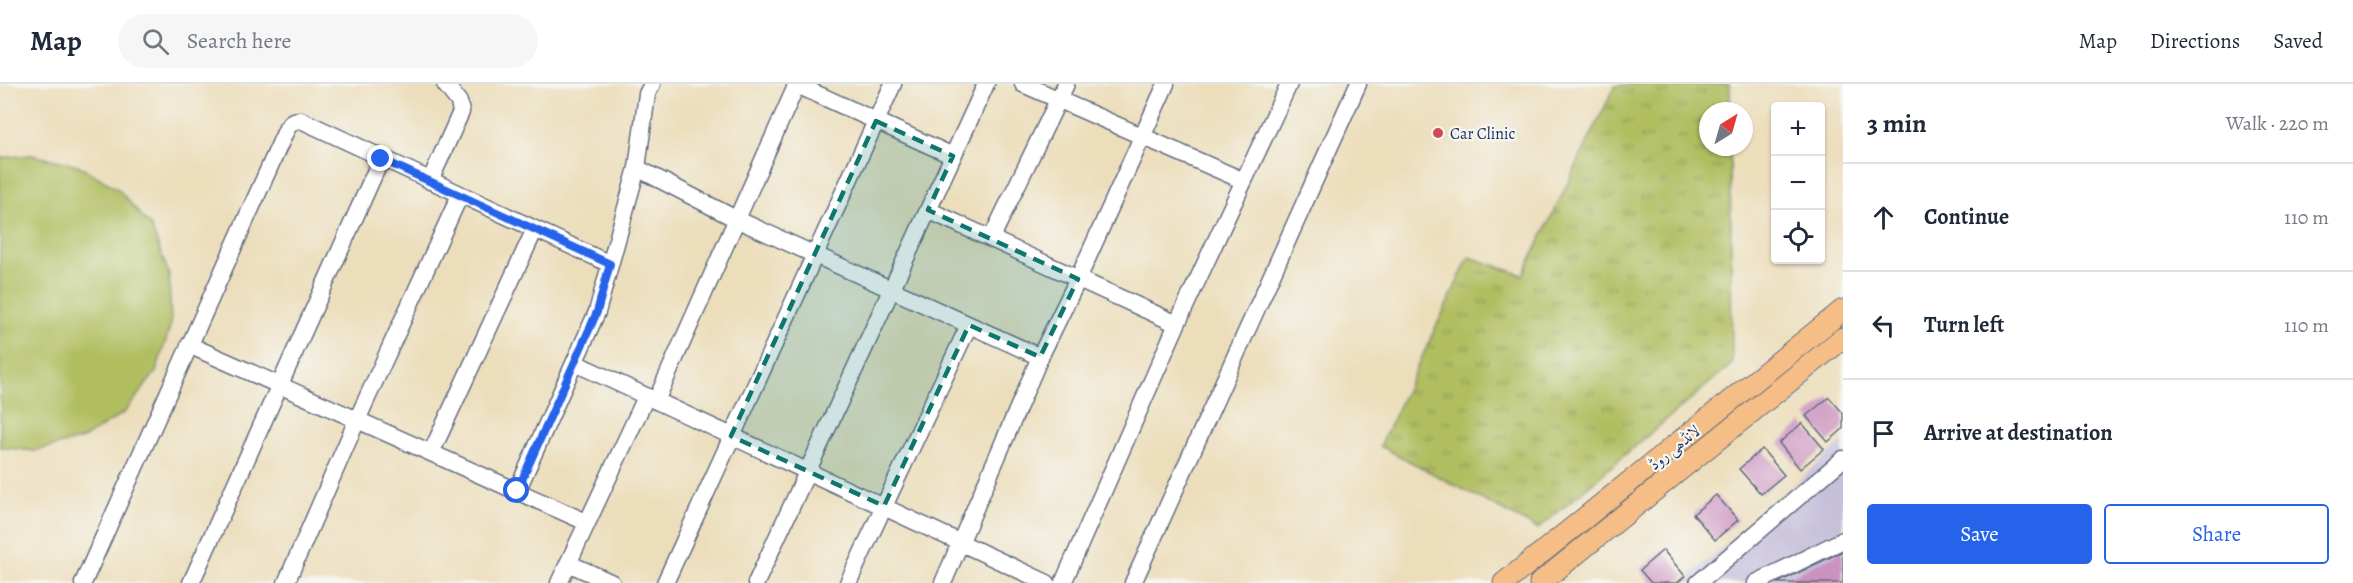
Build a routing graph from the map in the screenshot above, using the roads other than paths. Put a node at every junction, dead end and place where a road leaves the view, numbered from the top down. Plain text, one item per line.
1 (445, 84) edge
2 (652, 84) edge
3 (796, 84) edge
4 (893, 84) edge
5 (986, 84) edge
6 (1023, 84) edge
7 (1066, 84) edge
8 (1166, 84) edge
9 (1289, 84) edge
10 (1358, 84) edge
11 (1058, 99) junction
12 (876, 121) junction
13 (1142, 136) junction
14 (953, 156) junction
15 (381, 159) junction
16 (637, 168) junction
17 (430, 181) junction
18 (1244, 181) junction
19 (460, 195) junction
20 (928, 210) junction
21 (736, 219) junction
22 (535, 229) junction
23 (991, 239) junction
24 (815, 254) junction
25 (610, 264) junction
26 (1078, 279) junction
27 (892, 290) junction
28 (1843, 310) edge
29 (1177, 324) junction
30 (969, 325) junction
31 (1843, 338) edge
32 (189, 345) junction
33 (1040, 357) junction
34 (575, 363) junction
35 (1772, 367) junction
36 (1787, 383) junction
37 (280, 384) junction
38 (1748, 387) junction
39 (651, 399) junction
40 (1762, 404) junction
41 (357, 420) junction
42 (731, 436) junction
43 (431, 453) junction
44 (1843, 459) edge
45 (806, 471) junction
46 (517, 491) junction
47 (884, 506) junction
48 (586, 522) junction
49 (1843, 540) edge
50 (961, 543) junction
51 (568, 562) junction
52 (83, 583) edge
53 (191, 583) edge
54 (286, 583) edge
55 (559, 583) edge
56 (612, 583) edge
57 (664, 583) edge
58 (756, 583) edge
59 (848, 583) edge
60 (943, 583) edge
61 (1047, 583) edge
62 (1063, 583) edge
63 (1133, 583) edge
64 (1504, 583) edge
65 (1540, 583) edge
66 (1698, 583) edge
67 (1756, 583) edge

1 - 17 street
2 - 16 street
3 - 12 street
3 - 21 street
4 - 12 street
5 - 14 street
6 - 11 street
7 - 11 street
8 - 13 street
9 - 18 street
10 - 63 street
11 - 13 street
11 - 23 street
12 - 14 street
12 - 24 street
13 - 18 street
13 - 26 street
14 - 20 street
15 - 17 street
15 - 32 street
15 - 37 street
16 - 21 street
16 - 25 street
17 - 19 street
18 - 29 street
19 - 22 street
19 - 41 street
20 - 23 street
20 - 27 street
21 - 24 street
21 - 39 street
22 - 25 street
22 - 43 street
23 - 26 street
24 - 27 street
24 - 42 street
25 - 34 street
26 - 29 street
26 - 33 street
27 - 30 street
27 - 45 street
28 - 35 main road, لانڈھی روڈ
29 - 62 street
30 - 33 street
30 - 47 street
31 - 36 main road, لانڈھی روڈ
32 - 37 street
32 - 52 street
33 - 50 street
34 - 39 street
34 - 46 street
35 - 36 main road
35 - 38 main road, لانڈھی روڈ
36 - 40 main road, لانڈھی روڈ
37 - 41 street
37 - 53 street
38 - 40 main road
38 - 64 main road, لانڈھی روڈ
39 - 42 street
39 - 48 street
40 - 65 main road, لانڈھی روڈ
41 - 43 street
41 - 54 street
42 - 45 street
42 - 57 street
43 - 46 street
44 - 66 street
45 - 47 street
45 - 58 street
46 - 48 street
47 - 50 street
47 - 59 street
48 - 51 street
49 - 67 street
50 - 60 street
50 - 61 street
51 - 55 street
51 - 56 street

